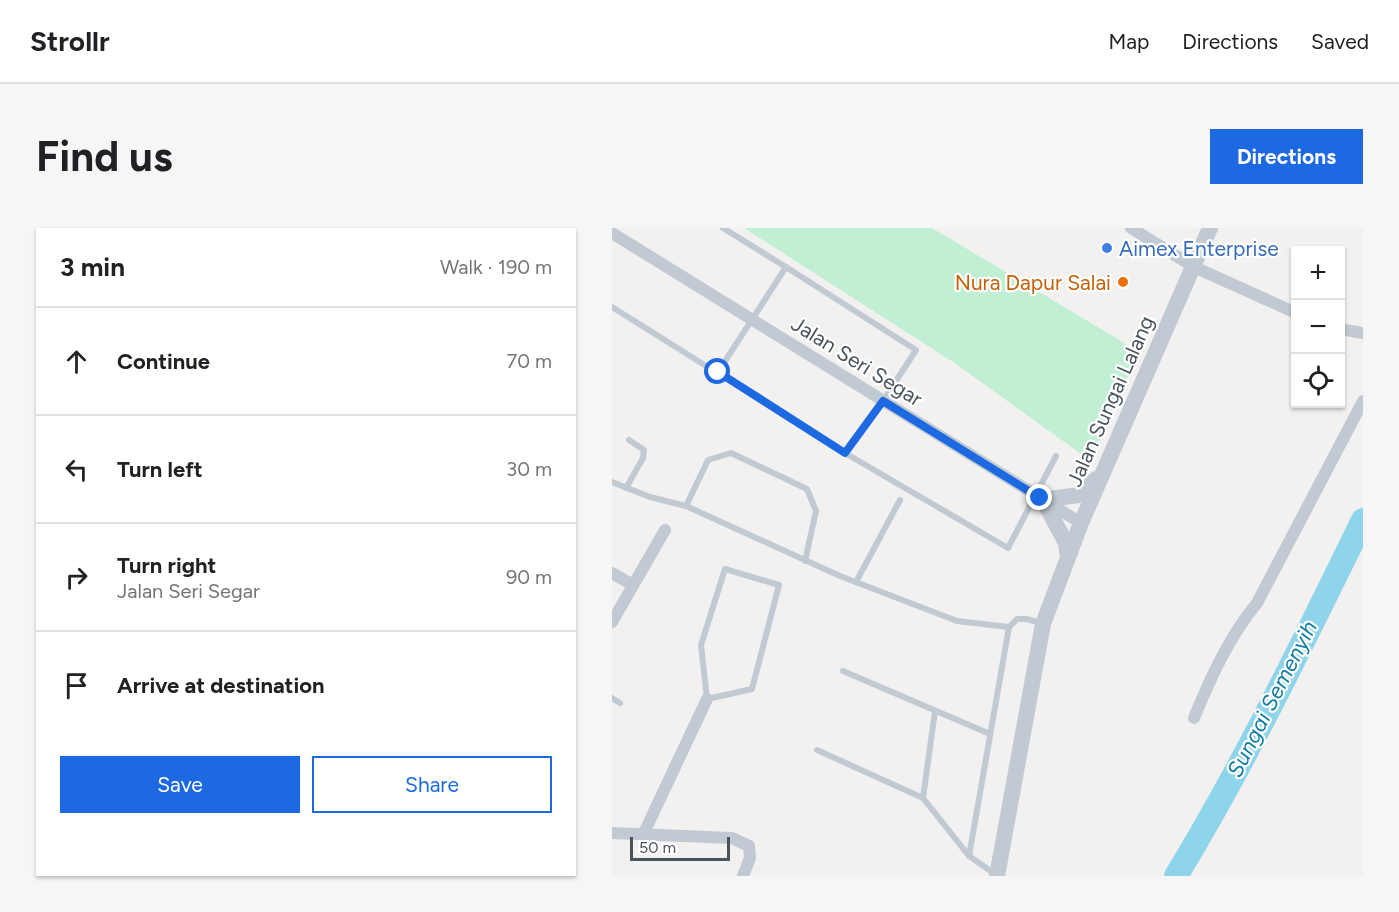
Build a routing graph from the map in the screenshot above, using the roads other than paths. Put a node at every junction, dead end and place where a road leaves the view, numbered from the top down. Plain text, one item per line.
1 (723, 228) edge
2 (1131, 228) edge
3 (1210, 228) edge
4 (612, 233) edge
5 (786, 267) junction
6 (1194, 267) junction
7 (612, 307) edge
8 (1291, 311) edge
9 (752, 320) junction
10 (1345, 330) edge
11 (1363, 333) edge
12 (718, 372) junction
13 (883, 401) junction
14 (1363, 401) edge
15 (629, 440) dead end
16 (845, 453) junction
17 (1056, 456) dead end
18 (1103, 472) junction
19 (612, 482) edge
20 (626, 488) junction
21 (1040, 497) junction
22 (900, 500) dead end
23 (686, 506) junction
24 (1081, 523) junction
25 (665, 530) dead end
26 (1068, 559) junction
27 (805, 561) junction
28 (612, 573) edge
29 (856, 582) junction
30 (633, 585) junction
31 (612, 622) edge
32 (1043, 624) junction
33 (1009, 627) junction
34 (843, 671) dead end
35 (612, 698) edge
36 (707, 699) junction
37 (620, 703) dead end
38 (935, 711) junction
39 (1194, 718) dead end
40 (990, 734) junction
41 (818, 750) dead end
42 (922, 798) junction
43 (612, 833) edge
44 (643, 835) junction
45 (969, 856) junction
46 (742, 876) edge
47 (997, 876) edge

1 - 5 lane
2 - 6 street
3 - 6 street, Jalan Sungai Lalang
4 - 9 street, Jalan Seri Segar
5 - 9 lane
5 - 13 lane
6 - 8 street
6 - 18 street, Jalan Sungai Lalang
7 - 12 lane
9 - 12 lane
9 - 13 street, Jalan Seri Segar
10 - 11 street
12 - 16 lane
13 - 16 lane
13 - 21 street, Jalan Seri Segar
14 - 39 street
15 - 20 lane
16 - 21 lane
17 - 21 lane
18 - 21 street
18 - 24 street, Jalan Sungai Lalang
19 - 20 lane
20 - 23 lane
21 - 24 street, Jalan Seri Segar
21 - 26 street
22 - 29 lane
23 - 27 lane
23 - 27 lane
24 - 26 street, Jalan Sungai Lalang
25 - 30 street
26 - 32 street, Jalan Sungai Lalang
27 - 29 lane
28 - 30 street
29 - 33 lane
30 - 31 street
32 - 33 lane
32 - 47 street, Jalan Sungai Lalang
33 - 40 lane
34 - 38 lane
35 - 37 lane
36 - 36 lane
36 - 44 street
38 - 40 lane
38 - 42 lane
40 - 45 lane
41 - 42 lane
42 - 45 lane
43 - 44 street
44 - 46 street
45 - 47 lane

